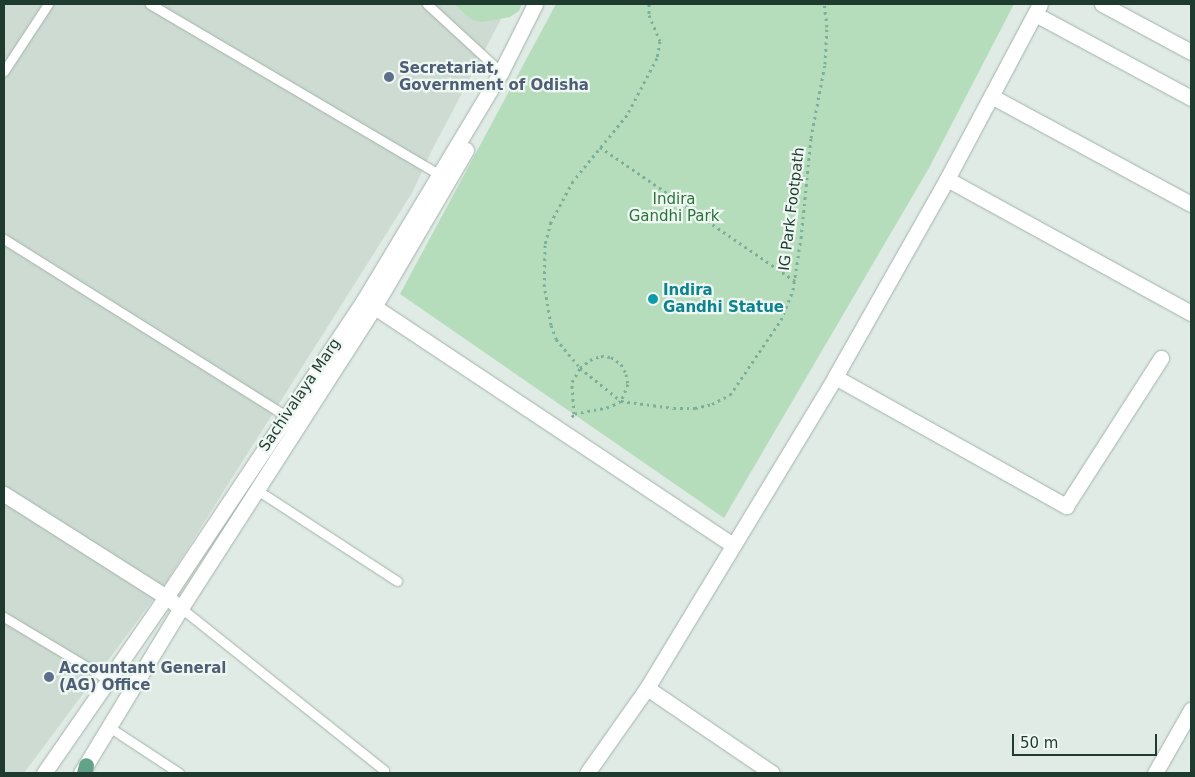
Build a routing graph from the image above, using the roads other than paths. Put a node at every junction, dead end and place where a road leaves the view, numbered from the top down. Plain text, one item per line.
1 (48, 4) edge
2 (150, 4) edge
3 (427, 4) edge
4 (535, 4) edge
5 (545, 4) edge
6 (1102, 4) edge
7 (1038, 9) edge
8 (1191, 52) edge
9 (4, 71) edge
10 (501, 72) junction
11 (991, 96) junction
12 (1191, 98) edge
13 (440, 175) junction
14 (947, 180) junction
15 (1191, 204) edge
16 (4, 239) edge
17 (369, 304) junction
18 (1191, 314) edge
19 (1162, 358) dead end
20 (835, 377) junction
21 (286, 416) junction
22 (257, 490) junction
23 (4, 494) edge
24 (733, 545) junction
25 (396, 581) dead end
26 (166, 596) junction
27 (181, 608) junction
28 (4, 617) edge
29 (109, 680) junction
30 (647, 688) junction
31 (1191, 710) edge
32 (109, 727) junction
33 (84, 770) edge
34 (384, 770) dead end
35 (44, 773) edge
36 (179, 773) edge
37 (587, 773) edge
38 (772, 773) edge
39 (1155, 773) edge

1 - 9 lane
2 - 13 lane
3 - 10 lane
4 - 10 street, Sachivalaya Marg
5 - 17 street, Sachivalaya Marg
6 - 8 street
7 - 11 street
7 - 12 street
10 - 13 street, Sachivalaya Marg
11 - 14 street
11 - 15 street
13 - 17 street, Sachivalaya Marg
14 - 18 street
14 - 20 street
16 - 21 lane
17 - 21 street, Sachivalaya Marg
17 - 22 street, Sachivalaya Marg
17 - 24 street
19 - 20 street
20 - 24 street
21 - 26 street, Sachivalaya Marg
22 - 25 lane
22 - 27 street, Sachivalaya Marg
23 - 26 street
24 - 30 street
26 - 27 street
26 - 29 street, Sachivalaya Marg
27 - 32 street, Sachivalaya Marg
27 - 34 lane
28 - 29 lane
29 - 35 street, Sachivalaya Marg
30 - 37 street
30 - 38 street
31 - 39 street
32 - 33 street, Sachivalaya Marg
32 - 36 lane

